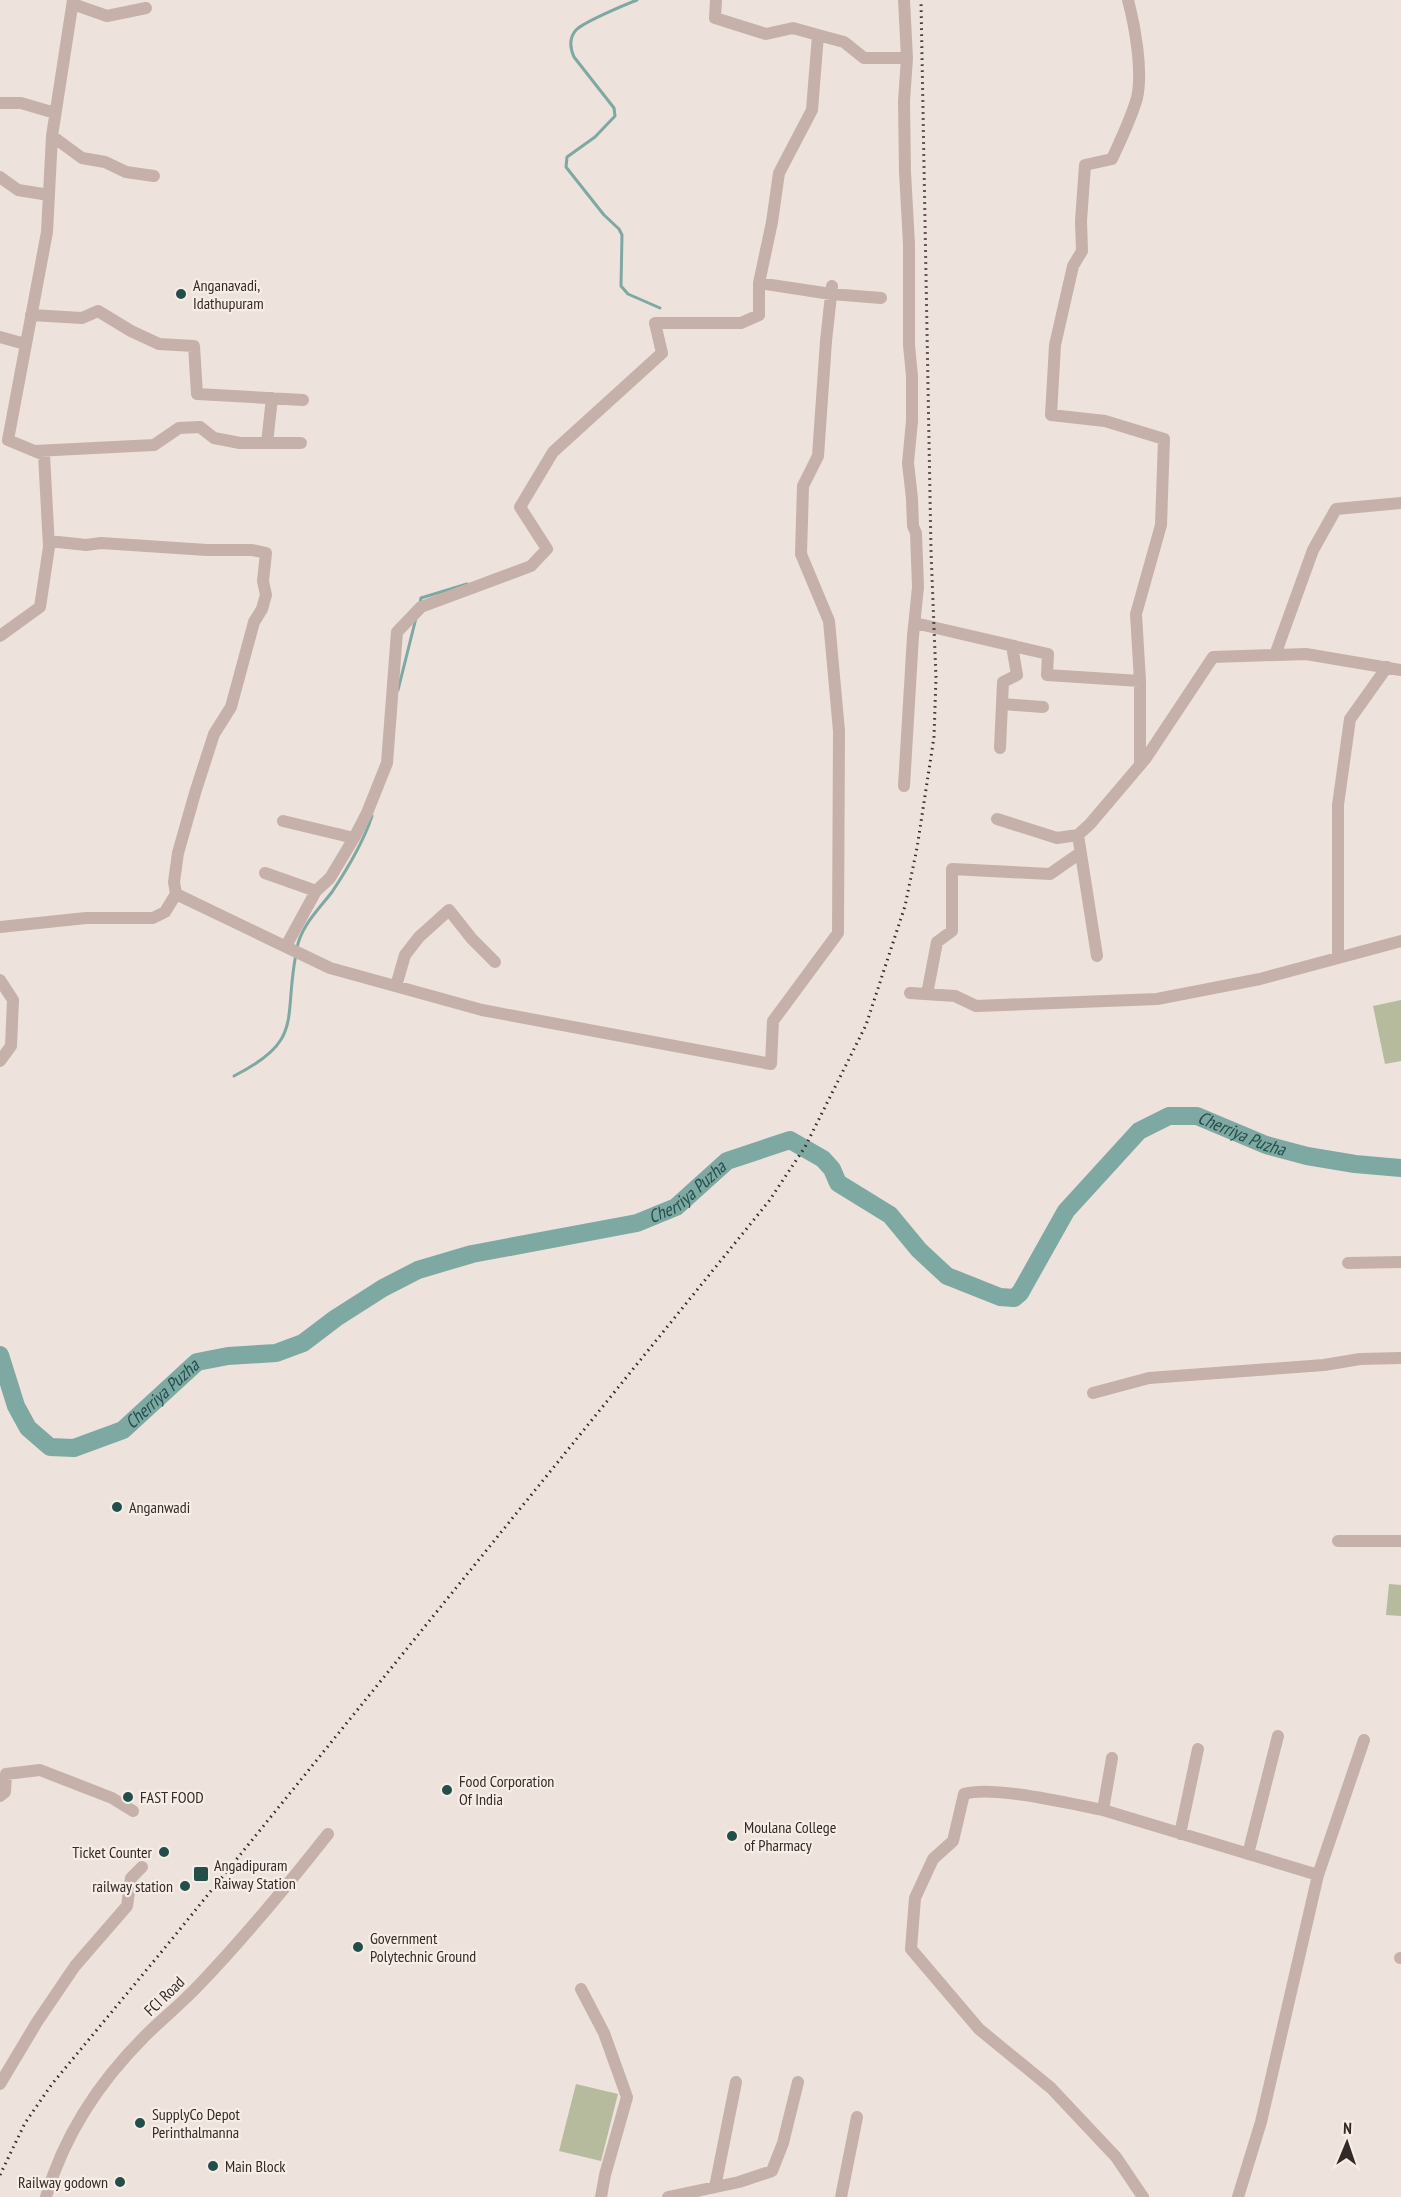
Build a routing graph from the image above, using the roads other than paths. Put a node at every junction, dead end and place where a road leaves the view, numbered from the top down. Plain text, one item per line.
1 (716, 0) edge
2 (904, 0) edge
3 (1128, 0) edge
4 (73, 2) edge
5 (146, 8) dead end
6 (818, 34) junction
7 (907, 58) junction
8 (0, 103) edge
9 (55, 113) junction
10 (52, 136) junction
11 (154, 176) dead end
12 (0, 177) edge
13 (49, 195) junction
14 (759, 283) junction
15 (831, 290) junction
16 (881, 298) dead end
17 (31, 315) junction
18 (0, 337) edge
19 (25, 344) junction
20 (272, 398) junction
21 (303, 400) dead end
22 (267, 443) junction
23 (301, 443) dead end
24 (34, 451) junction
25 (1401, 503) edge
26 (49, 541) junction
27 (915, 623) junction
28 (0, 636) edge
29 (1012, 646) junction
30 (1275, 655) junction
31 (1387, 667) junction
32 (1401, 670) edge
33 (1140, 681) junction
34 (1002, 704) junction
35 (1043, 707) dead end
36 (1000, 748) dead end
37 (1140, 765) junction
38 (904, 786) dead end
39 (997, 819) dead end
40 (283, 821) dead end
41 (1077, 835) junction
42 (354, 838) junction
43 (1080, 853) junction
44 (265, 873) dead end
45 (316, 891) junction
46 (176, 894) junction
47 (0, 927) edge
48 (1401, 941) edge
49 (286, 946) junction
50 (1097, 956) dead end
51 (1338, 957) junction
52 (495, 962) dead end
53 (0, 980) edge
54 (396, 986) junction
55 (910, 993) dead end
56 (927, 994) junction
57 (0, 1061) edge
58 (1401, 1262) edge
59 (1348, 1263) dead end
60 (1401, 1358) edge
61 (1093, 1393) dead end
62 (1338, 1541) dead end
63 (1401, 1541) edge
64 (1278, 1736) dead end
65 (1364, 1740) dead end
66 (1198, 1749) dead end
67 (1112, 1758) dead end
68 (0, 1796) edge
69 (1103, 1810) junction
70 (133, 1811) dead end
71 (328, 1834) dead end
72 (1180, 1834) junction
73 (1248, 1854) junction
74 (142, 1867) dead end
75 (1318, 1875) junction
76 (582, 1989) dead end
77 (736, 2082) dead end
78 (798, 2082) dead end
79 (0, 2084) edge
80 (857, 2117) dead end
81 (715, 2187) junction
82 (46, 2197) edge
83 (601, 2197) edge
84 (668, 2197) edge
85 (841, 2197) edge
86 (1143, 2197) edge
87 (1238, 2197) edge

1 - 6 street
2 - 7 street
3 - 33 street
4 - 5 street
4 - 9 street
6 - 7 street
6 - 14 street
7 - 27 street
8 - 9 street
9 - 10 street
10 - 11 street
10 - 13 street
12 - 13 street
13 - 17 street
14 - 15 street
14 - 42 street
15 - 16 street
15 - 54 street
17 - 19 street
17 - 20 street
18 - 19 street
19 - 24 street
20 - 21 street
20 - 22 street
22 - 23 street
22 - 24 street
24 - 26 street
25 - 30 street
26 - 28 street
26 - 46 street
27 - 29 street
27 - 38 street
29 - 33 street
29 - 34 street
30 - 31 street
30 - 37 street
31 - 32 street
31 - 51 street
33 - 37 street
34 - 35 street
34 - 36 street
37 - 41 street
39 - 41 street
40 - 42 street
41 - 43 street
42 - 45 street
43 - 50 street
43 - 56 street
44 - 45 street
45 - 49 street
46 - 47 street
46 - 49 street
48 - 51 street
49 - 54 street
51 - 56 street
52 - 54 street
53 - 57 street
55 - 56 street
58 - 59 street
60 - 61 street
62 - 63 street
64 - 73 street
65 - 75 street
66 - 72 street
67 - 69 street
68 - 70 street
69 - 72 street
69 - 86 street
71 - 82 street, FCI Road
72 - 73 street
73 - 75 street
74 - 79 street
75 - 87 street
76 - 83 street
77 - 81 street
78 - 81 street
80 - 85 street
81 - 84 street

